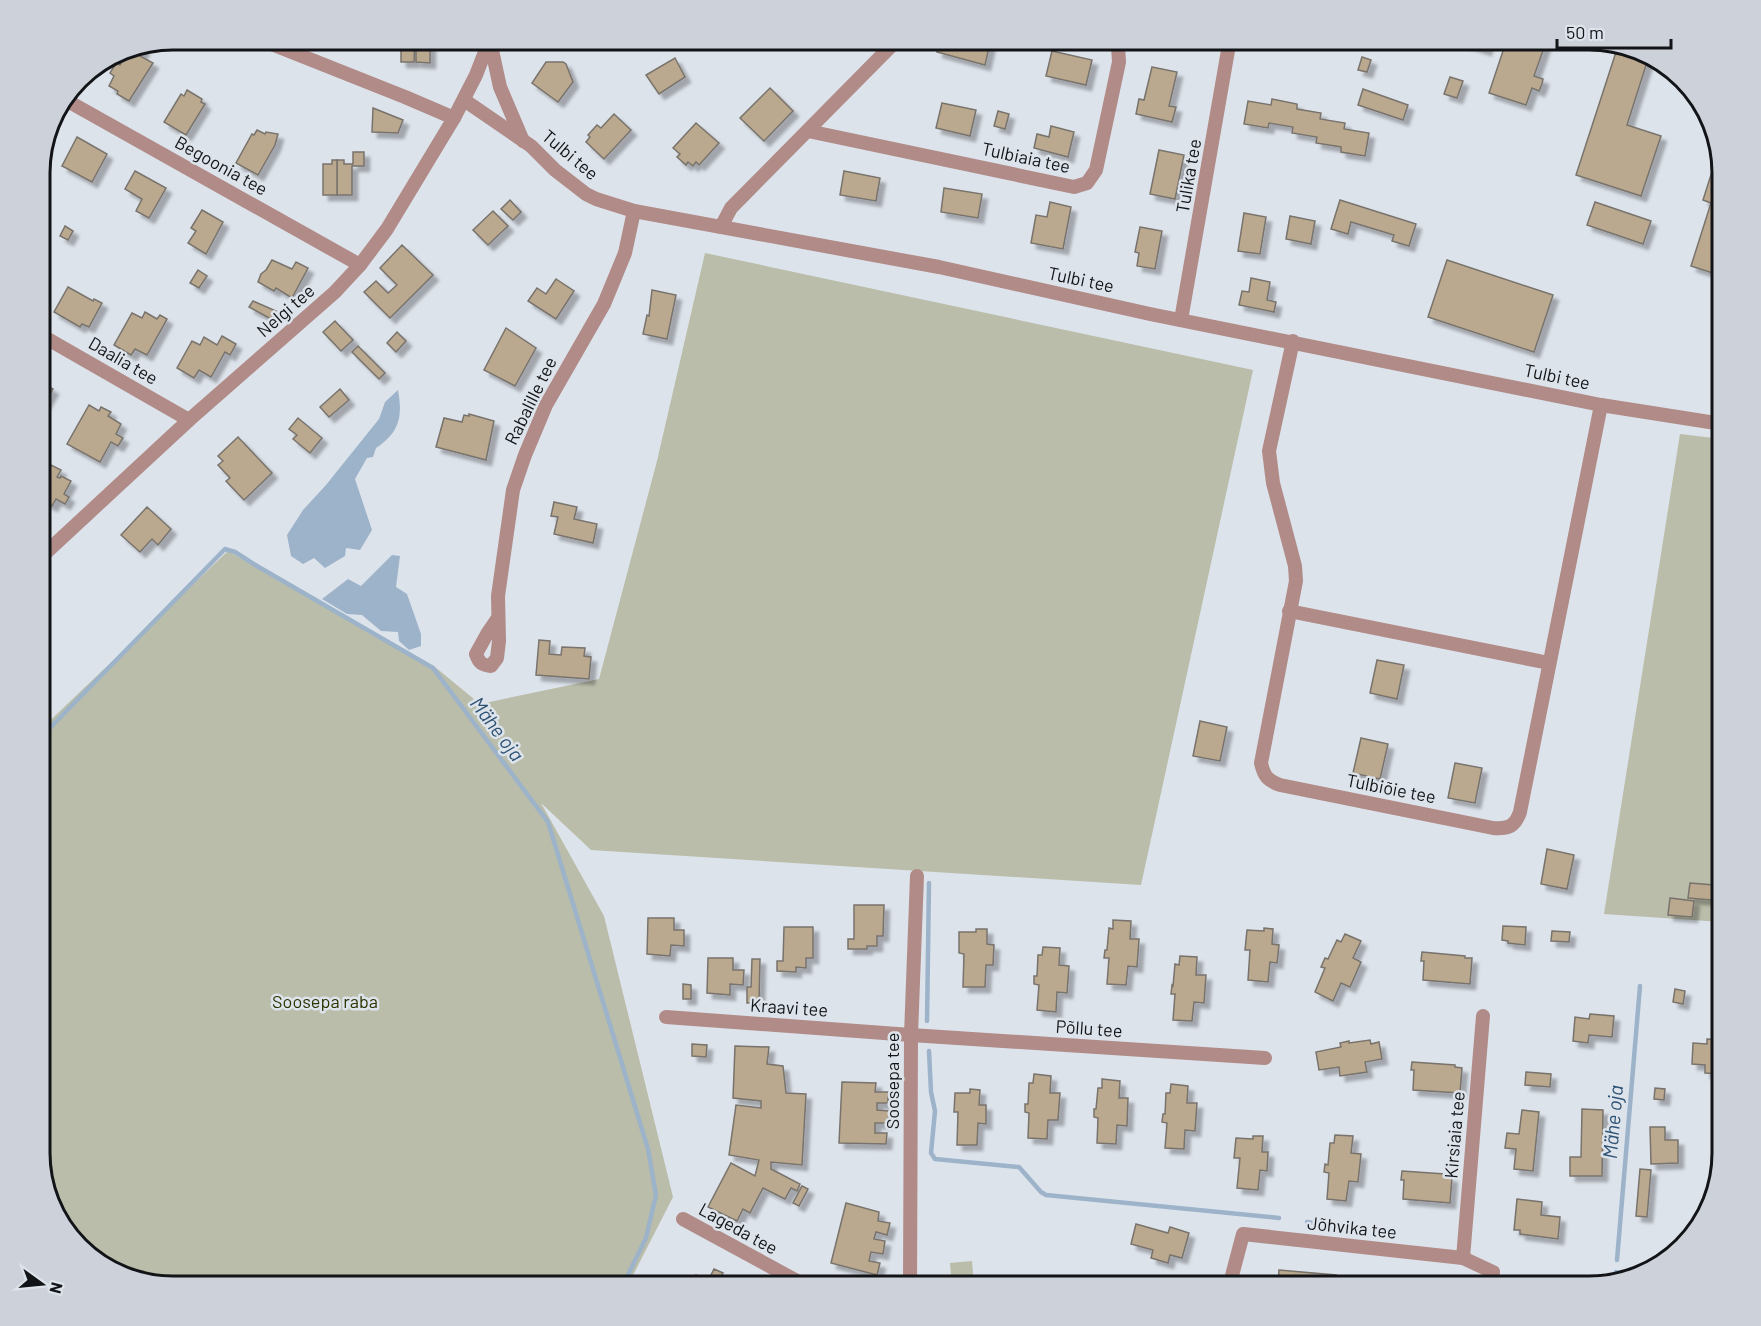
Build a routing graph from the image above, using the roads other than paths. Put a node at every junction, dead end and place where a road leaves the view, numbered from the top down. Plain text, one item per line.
1 (287, 50) edge
2 (486, 50) edge
3 (492, 50) edge
4 (887, 50) edge
5 (1118, 50) edge
6 (1228, 50) edge
7 (464, 100) junction
8 (71, 103) edge
9 (454, 118) junction
10 (808, 131) junction
11 (523, 141) junction
12 (634, 211) junction
13 (721, 227) junction
14 (360, 265) junction
15 (1181, 320) junction
16 (50, 340) edge
17 (1293, 341) junction
18 (1601, 405) junction
19 (189, 420) junction
20 (1712, 422) edge
21 (50, 549) edge
22 (1289, 611) junction
23 (498, 618) dead end
24 (1550, 663) junction
25 (917, 876) dead end
26 (1484, 1016) dead end
27 (666, 1017) dead end
28 (911, 1035) junction
29 (1265, 1058) dead end
30 (683, 1219) dead end
31 (1463, 1257) junction
32 (788, 1276) edge
33 (910, 1276) edge
34 (1232, 1276) edge
35 (1492, 1276) edge

1 - 9 street
2 - 7 street, Nelgi tee
3 - 11 street
4 - 10 street
5 - 10 street, Tulbiaia tee
6 - 15 street, Tulika tee
7 - 9 street, Nelgi tee
7 - 11 street, Tulbi tee
8 - 14 street, Begoonia tee
9 - 14 street, Nelgi tee
10 - 13 street
11 - 12 street, Tulbi tee
12 - 13 street, Tulbi tee
12 - 23 street, Rabalille tee
13 - 15 street, Tulbi tee
14 - 19 street, Nelgi tee
15 - 17 street, Tulbi tee
16 - 19 street, Daalia tee
17 - 18 street, Tulbi tee
17 - 22 street, Tulbiõie tee
18 - 20 street, Tulbi tee
18 - 24 street, Tulbiõie tee
19 - 21 street, Nelgi tee
22 - 24 street
22 - 24 street, Tulbiõie tee
25 - 28 street, Soosepa tee
26 - 31 street, Kirsiaia tee
27 - 28 street, Kraavi tee
28 - 29 street, Põllu tee
28 - 33 street, Soosepa tee
30 - 32 street, Lageda tee
31 - 34 street, Jõhvika tee
31 - 35 street, Jõhvika tee

